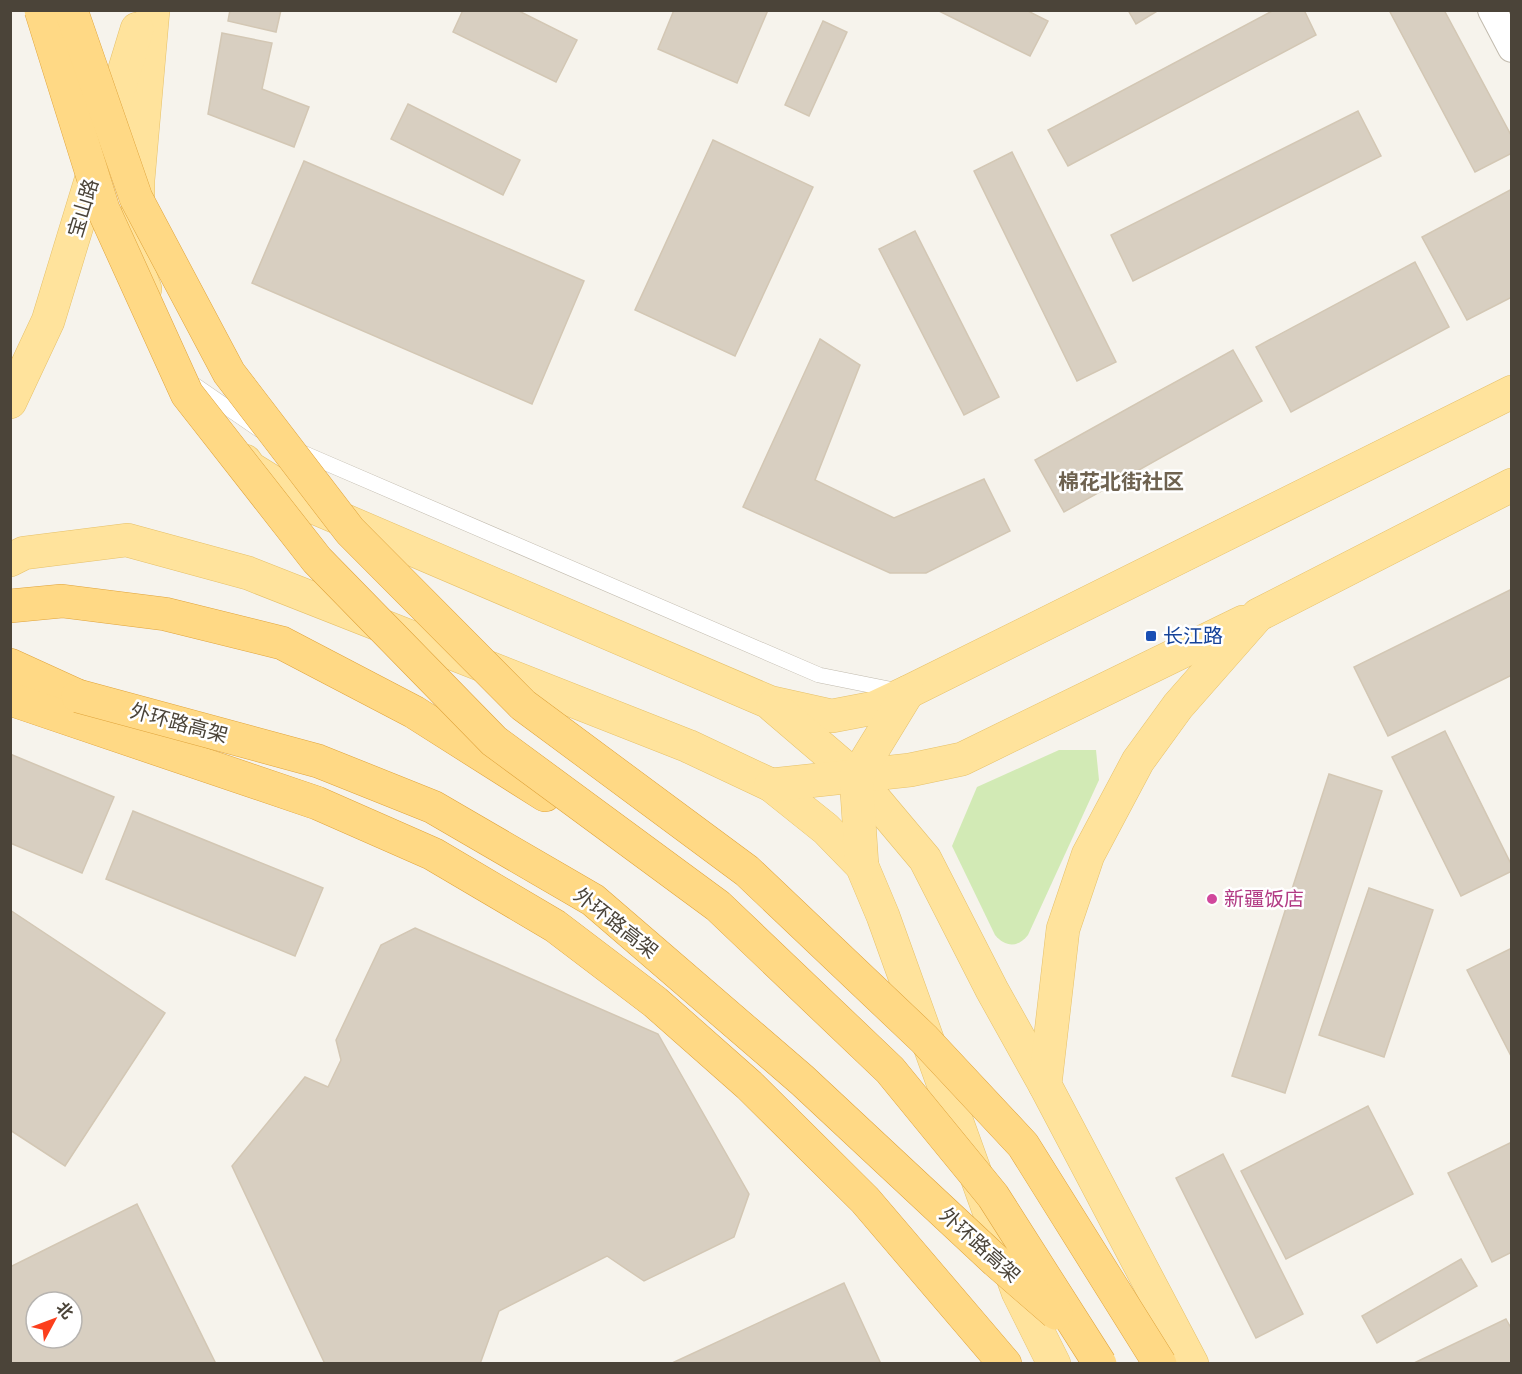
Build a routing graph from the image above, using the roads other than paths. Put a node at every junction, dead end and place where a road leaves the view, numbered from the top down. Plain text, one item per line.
1 (41, 10) edge
2 (143, 10) edge
3 (153, 10) edge
4 (1492, 10) edge
5 (72, 13) edge
6 (1512, 48) edge
7 (174, 371) junction
8 (1512, 392) edge
9 (10, 402) edge
10 (1511, 486) edge
11 (10, 560) edge
12 (10, 606) edge
13 (1257, 615) junction
14 (10, 665) edge
15 (908, 692) junction
16 (10, 699) edge
17 (769, 702) junction
18 (856, 777) junction
19 (771, 785) junction
20 (862, 866) junction
21 (718, 906) junction
22 (1045, 1085) junction
23 (1005, 1364) edge
24 (1054, 1364) edge
25 (1100, 1364) edge
26 (1113, 1364) edge
27 (1160, 1364) edge
28 (1192, 1364) edge

1 - 21 highway, bridge
2 - 9 main road, 宝山路
3 - 7 main road
4 - 6 street
5 - 27 highway, bridge
7 - 15 lane
7 - 17 main road
8 - 15 main road
10 - 13 main road
11 - 19 main road
12 - 21 highway, bridge
13 - 18 main road
13 - 22 main road
14 - 26 highway, 外环路高架, bridge
15 - 17 main road
15 - 18 main road
16 - 23 highway, 外环路高架
17 - 18 main road
18 - 19 main road
18 - 20 main road
18 - 22 main road
19 - 20 main road
20 - 24 main road
21 - 25 highway, bridge
22 - 28 main road

